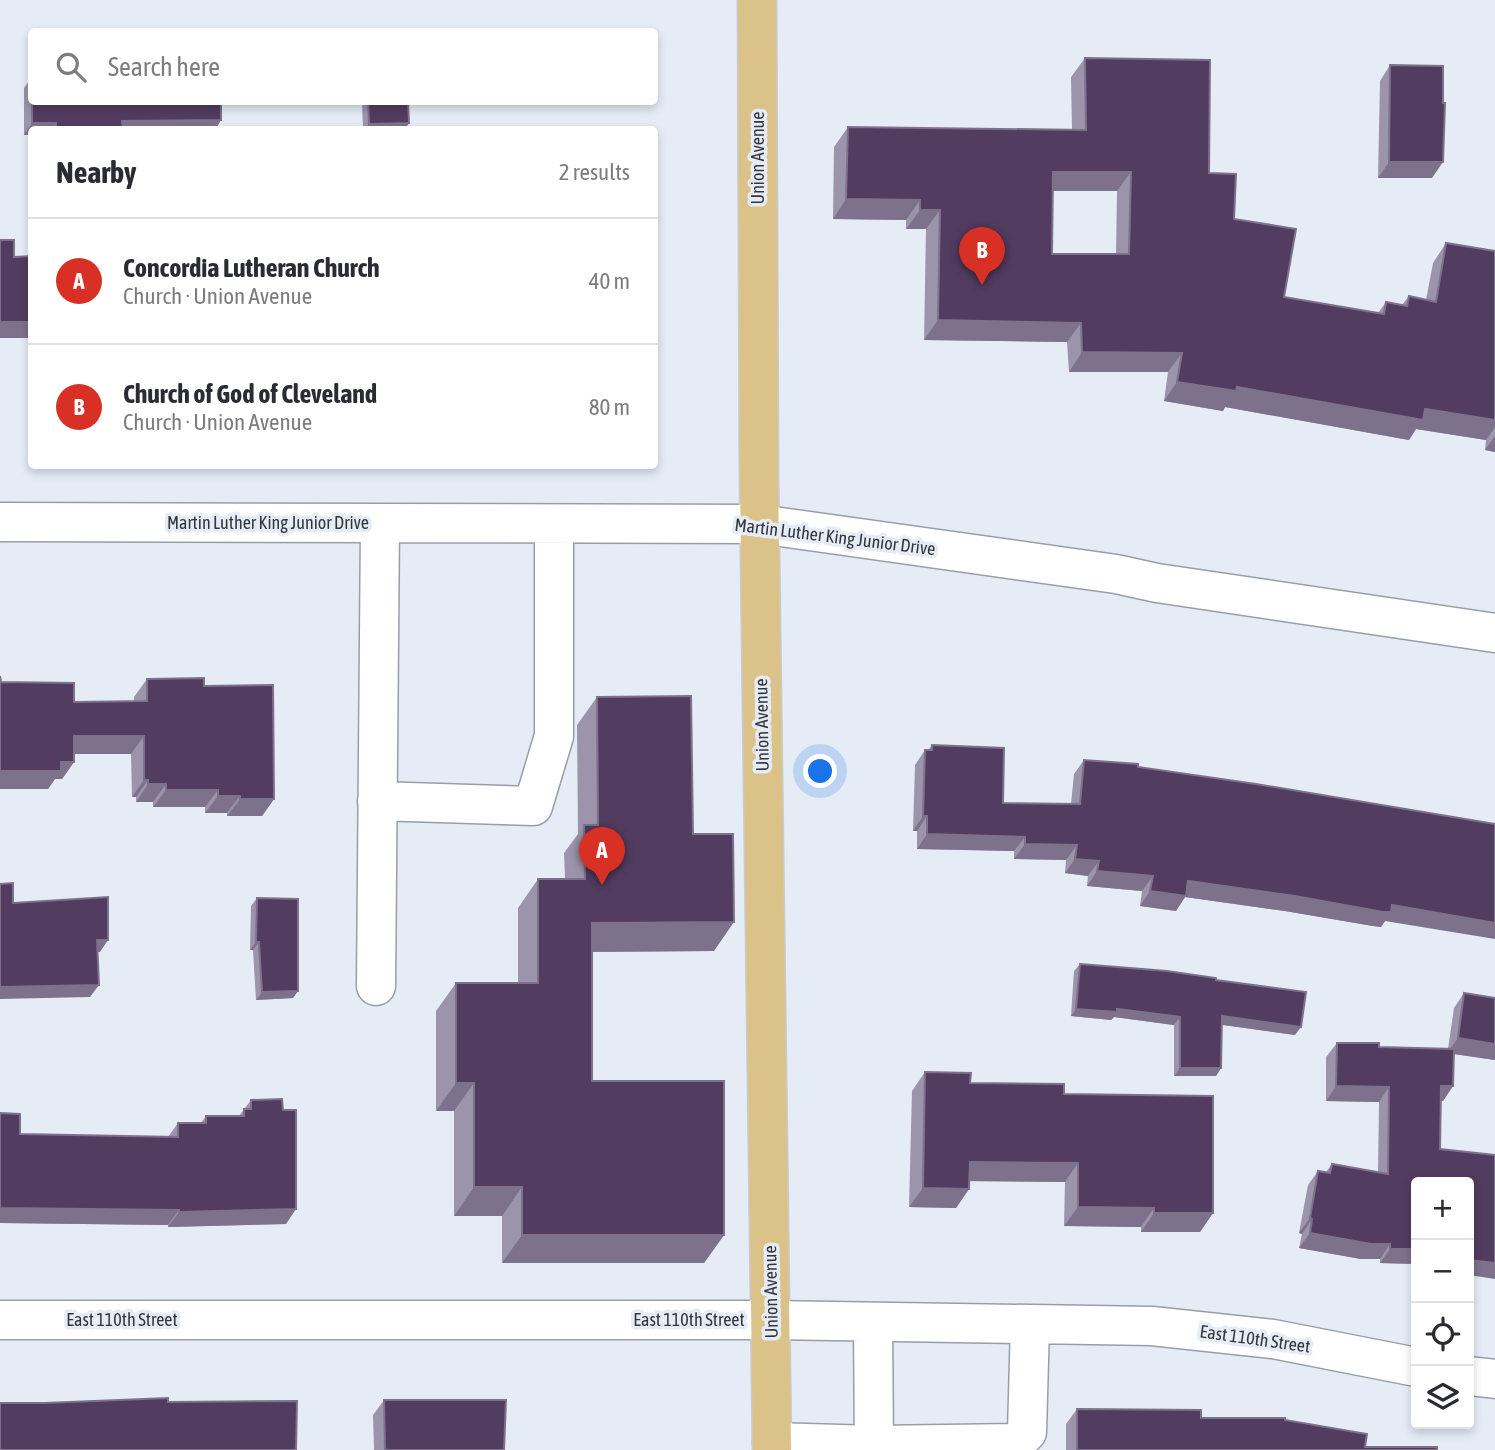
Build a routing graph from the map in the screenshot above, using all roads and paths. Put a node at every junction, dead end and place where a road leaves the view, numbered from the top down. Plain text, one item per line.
1 (757, 0) edge
2 (0, 522) edge
3 (380, 523) junction
4 (554, 524) junction
5 (760, 524) junction
6 (1495, 633) edge
7 (377, 801) junction
8 (376, 986) dead end
9 (0, 1320) edge
10 (771, 1320) junction
11 (873, 1322) junction
12 (1030, 1324) junction
13 (1411, 1366) edge
14 (1474, 1377) edge
15 (1495, 1379) edge
16 (772, 1446) edge
17 (874, 1448) edge

1 - 5 main road, Union Avenue
2 - 3 street, Martin Luther King Junior Drive
3 - 4 street, Martin Luther King Junior Drive
3 - 7 street
4 - 5 street, Martin Luther King Junior Drive
4 - 7 street
5 - 6 street, Martin Luther King Junior Drive
5 - 10 main road, Union Avenue
7 - 8 street
9 - 10 street, East 110th Street
10 - 11 street, East 110th Street
10 - 16 main road, Union Avenue
11 - 12 street, East 110th Street
11 - 17 street
12 - 13 street, East 110th Street
12 - 17 street
14 - 15 street
16 - 17 street

